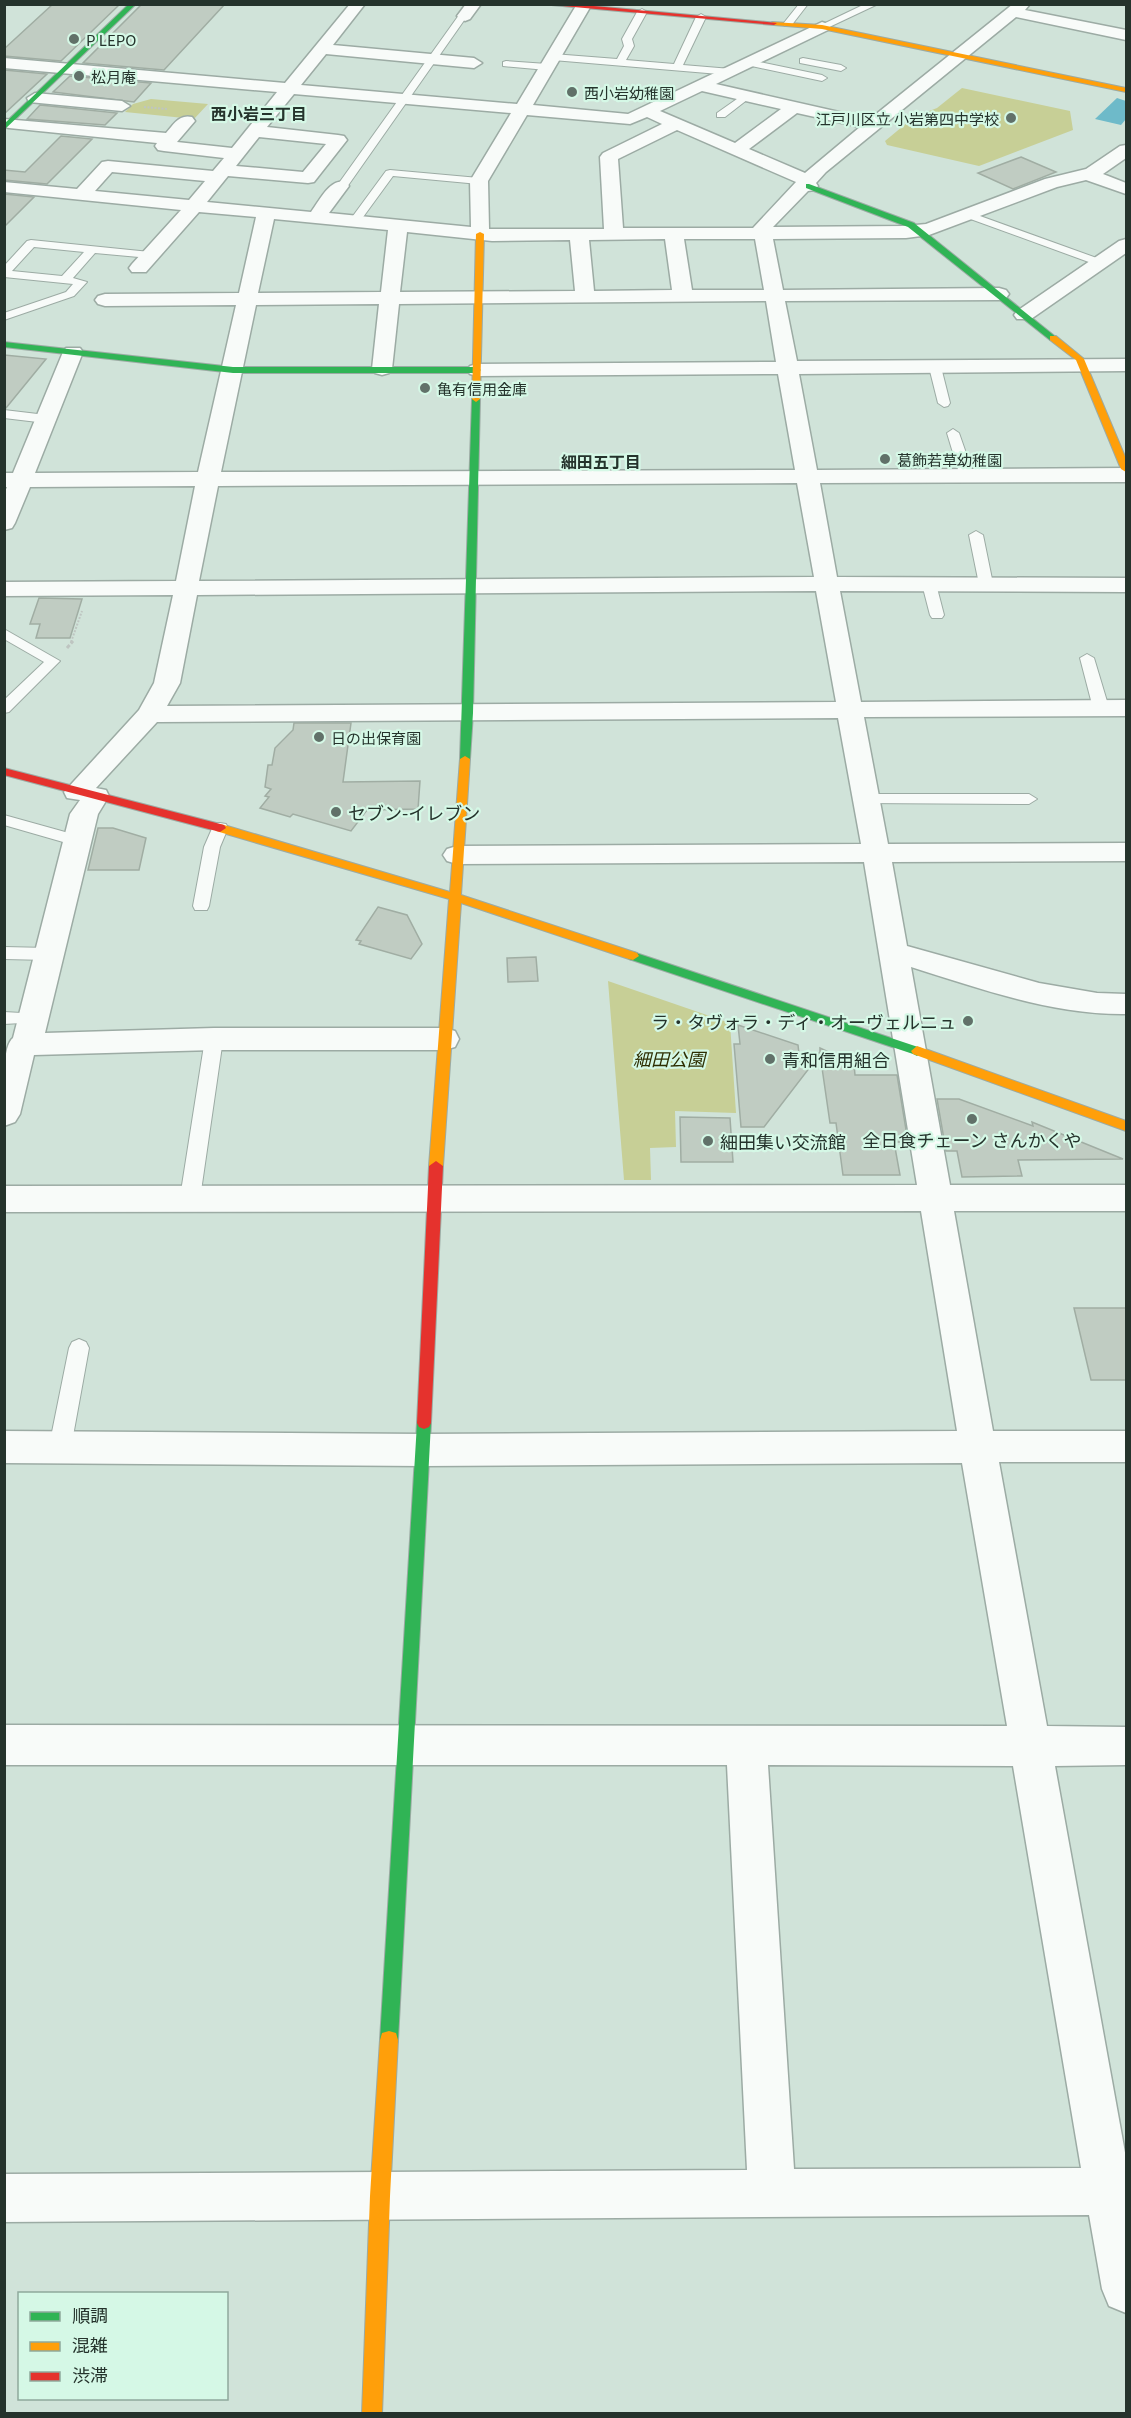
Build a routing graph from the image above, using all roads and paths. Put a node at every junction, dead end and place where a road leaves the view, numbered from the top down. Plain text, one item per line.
1 (132, 4) edge
2 (358, 4) edge
3 (543, 4) edge
4 (804, 4) edge
5 (874, 4) edge
6 (584, 6) edge
7 (1018, 8) edge
8 (470, 10) edge
9 (642, 12) junction
10 (701, 17) junction
11 (788, 24) junction
12 (822, 27) junction
13 (1126, 35) edge
14 (321, 49) junction
15 (768, 53) junction
16 (959, 56) junction
17 (433, 58) junction
18 (550, 62) junction
19 (620, 62) junction
20 (4, 63) edge
21 (474, 63) dead end
22 (750, 63) junction
23 (506, 64) dead end
24 (677, 67) junction
25 (66, 68) junction
26 (306, 68) junction
27 (841, 68) dead end
28 (395, 69) junction
29 (327, 70) dead end
30 (731, 72) junction
31 (822, 78) dead end
32 (702, 86) junction
33 (289, 89) junction
34 (1126, 90) edge
35 (375, 96) junction
36 (747, 96) junction
37 (36, 98) junction
38 (404, 99) junction
39 (122, 106) joint
40 (794, 107) junction
41 (521, 109) junction
42 (646, 111) junction
43 (721, 115) dead end
44 (186, 122) joint
45 (6, 124) edge
46 (676, 124) junction
47 (873, 125) junction
48 (254, 131) junction
49 (171, 139) junction
50 (737, 150) junction
51 (1126, 150) edge
52 (236, 154) junction
53 (220, 173) junction
54 (1086, 174) junction
55 (479, 181) junction
56 (807, 184) junction
57 (340, 186) joint
58 (4, 187) edge
59 (1126, 189) edge
60 (82, 194) junction
61 (194, 206) junction
62 (266, 213) junction
63 (969, 215) junction
64 (316, 218) junction
65 (354, 222) junction
66 (398, 226) junction
67 (920, 232) junction
68 (763, 233) junction
69 (480, 234) junction
70 (614, 234) junction
71 (674, 234) junction
72 (579, 235) junction
73 (1126, 245) edge
74 (92, 249) junction
75 (145, 261) joint
76 (1101, 263) junction
77 (4, 273) edge
78 (65, 280) junction
79 (999, 294) junction
80 (774, 295) junction
81 (682, 296) junction
82 (247, 297) junction
83 (390, 297) junction
84 (478, 297) junction
85 (585, 297) junction
86 (105, 300) dead end
87 (1024, 315) junction
88 (4, 317) edge
89 (4, 344) edge
90 (73, 352) junction
91 (1126, 365) edge
92 (1084, 366) junction
93 (788, 368) junction
94 (935, 368) junction
95 (382, 369) junction
96 (233, 370) junction
97 (477, 370) junction
98 (944, 403) dead end
99 (4, 414) edge
100 (46, 419) junction
101 (953, 433) dead end
102 (1126, 469) edge
103 (1126, 475) edge
104 (967, 476) junction
105 (475, 477) junction
106 (807, 477) junction
107 (208, 479) junction
108 (13, 480) edge
109 (4, 523) edge
110 (976, 535) dead end
111 (828, 584) junction
112 (928, 584) junction
113 (986, 584) junction
114 (1126, 585) edge
115 (470, 587) junction
116 (188, 588) junction
117 (4, 589) edge
118 (89, 589) junction
119 (937, 615) dead end
120 (4, 633) edge
121 (1087, 658) dead end
122 (53, 661) junction
123 (1114, 708) edge
124 (4, 709) edge
125 (849, 709) junction
126 (468, 713) junction
127 (150, 714) junction
128 (4, 771) edge
129 (87, 794) junction
130 (866, 799) junction
131 (1029, 799) dead end
132 (4, 820) edge
133 (220, 828) junction
134 (77, 841) junction
135 (1126, 852) edge
136 (875, 853) junction
137 (457, 855) junction
138 (455, 897) junction
139 (201, 906) dead end
140 (894, 952) junction
141 (4, 953) edge
142 (48, 954) junction
143 (1126, 1004) edge
144 (4, 1018) edge
145 (30, 1031) junction
146 (214, 1039) junction
147 (444, 1039) junction
148 (911, 1049) junction
149 (6, 1097) edge
150 (1126, 1126) edge
151 (190, 1197) junction
152 (434, 1198) junction
153 (935, 1198) junction
154 (1126, 1198) edge
155 (4, 1199) edge
156 (79, 1348) dead end
157 (1126, 1446) edge
158 (4, 1447) edge
159 (60, 1447) junction
160 (978, 1447) junction
161 (423, 1450) junction
162 (405, 1744) junction
163 (4, 1745) edge
164 (746, 1746) junction
165 (1126, 1746) edge
166 (1031, 1747) junction
167 (1118, 2192) edge
168 (772, 2194) junction
169 (380, 2196) junction
170 (4, 2198) edge
171 (1126, 2289) edge
172 (372, 2414) edge

1 - 25 street
2 - 14 street
3 - 6 street
4 - 11 lane
5 - 12 lane
6 - 9 street
6 - 18 street
7 - 13 street
7 - 16 street
8 - 17 lane
9 - 10 street
9 - 19 lane
10 - 11 street
10 - 24 lane
11 - 12 street
12 - 15 street
12 - 16 street
14 - 26 street
14 - 28 street
15 - 22 street
15 - 27 lane
16 - 34 street
16 - 47 street
17 - 21 street
17 - 28 street
17 - 38 lane
18 - 19 lane
18 - 23 lane
18 - 41 street
19 - 24 lane
20 - 25 street
22 - 30 street
22 - 31 lane
24 - 30 lane
25 - 33 street
25 - 37 street
26 - 29 street
26 - 33 street
28 - 35 street
30 - 32 street
32 - 36 street
32 - 42 street
33 - 35 street
33 - 48 street
35 - 38 street
36 - 40 street
36 - 43 lane
37 - 39 street
37 - 45 street
38 - 41 street
38 - 57 lane
39 - 44 path
40 - 47 street
40 - 50 street
41 - 42 street
41 - 55 street
42 - 46 street
44 - 49 street
45 - 49 street
46 - 50 street
46 - 70 street
47 - 56 street
48 - 52 street
48 - 53 street
49 - 52 street
50 - 56 street
51 - 54 street
52 - 53 street
53 - 60 street
53 - 61 street
54 - 59 street
54 - 63 street
55 - 65 lane
55 - 69 street
56 - 67 street
56 - 68 street
57 - 64 street
58 - 60 street
60 - 61 street
61 - 62 street
61 - 75 street
62 - 64 street
62 - 82 street
63 - 67 street
63 - 76 lane
64 - 65 street
65 - 66 street
66 - 69 street
66 - 83 street
67 - 68 street
67 - 79 street
68 - 71 street
68 - 80 street
69 - 72 street
69 - 84 street
70 - 71 street
70 - 72 street
71 - 81 street
72 - 85 street
73 - 76 street
74 - 75 lane
74 - 77 lane
74 - 78 lane
76 - 87 street
77 - 78 lane
78 - 88 lane
79 - 80 street
79 - 87 street
80 - 81 street
80 - 93 street
81 - 85 street
82 - 83 street
82 - 86 street
82 - 96 street
83 - 84 street
83 - 95 street
84 - 85 street
84 - 97 street
87 - 92 street
89 - 90 street
90 - 96 street
90 - 100 street
91 - 92 street
92 - 94 street
92 - 102 street
93 - 94 street
93 - 97 street
93 - 106 street
94 - 98 lane
95 - 96 street
95 - 97 street
96 - 107 street
97 - 105 street
99 - 100 lane
100 - 108 street
101 - 104 lane
103 - 104 street
104 - 106 street
105 - 106 street
105 - 107 street
105 - 115 street
106 - 111 street
107 - 108 street
107 - 116 street
108 - 109 street
110 - 113 lane
111 - 112 street
111 - 115 street
111 - 125 street
112 - 113 street
112 - 119 lane
113 - 114 street
115 - 116 street
115 - 126 street
116 - 118 street
116 - 127 street
117 - 118 street
118 - 122 path
120 - 122 lane
121 - 123 lane
122 - 124 lane
123 - 125 street
125 - 126 street
125 - 130 street
126 - 127 street
126 - 137 street
127 - 129 street
128 - 129 street
129 - 133 street
129 - 134 street
130 - 131 lane
130 - 136 street
132 - 134 lane
133 - 138 street
133 - 139 lane
134 - 142 street
135 - 136 street
136 - 137 street
136 - 140 street
137 - 138 street
138 - 147 street
138 - 148 street
140 - 143 street
140 - 148 street
141 - 142 lane
142 - 145 street
144 - 145 lane
145 - 146 street
145 - 149 street
146 - 147 street
146 - 151 lane
147 - 152 street
148 - 150 street
148 - 153 street
151 - 152 street
151 - 155 street
152 - 153 street
152 - 161 street
153 - 154 street
153 - 160 street
156 - 159 lane
157 - 160 street
158 - 159 street
159 - 161 street
160 - 161 street
160 - 166 street
161 - 162 street
162 - 163 street
162 - 164 street
162 - 169 street
164 - 166 street
164 - 168 street
165 - 166 street
166 - 167 street
167 - 168 street
167 - 171 street
168 - 169 street
169 - 170 street
169 - 172 street

